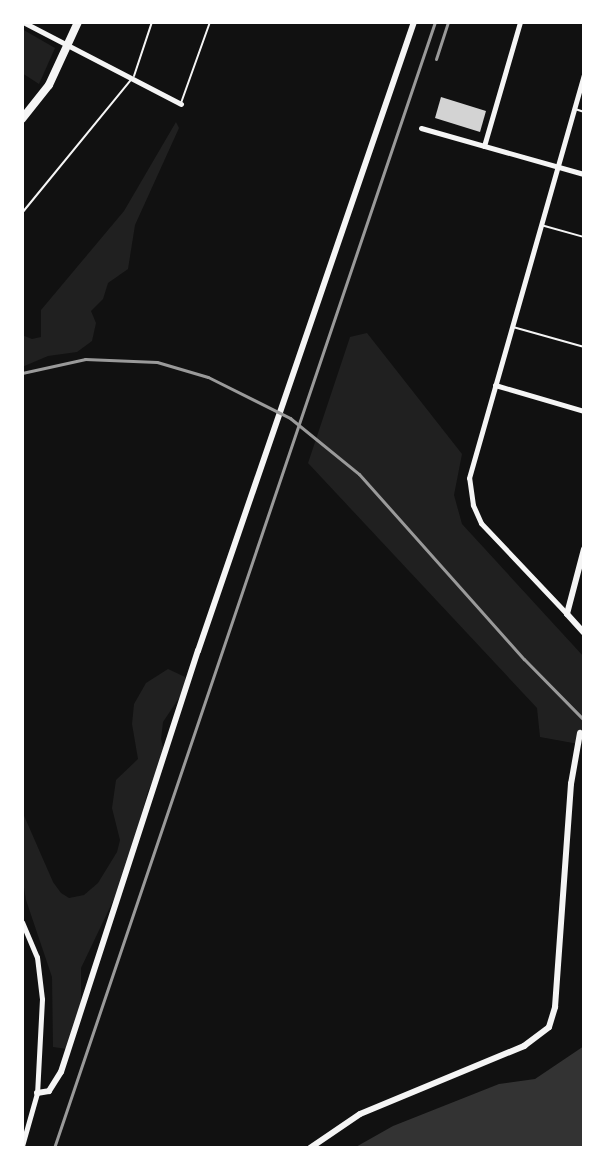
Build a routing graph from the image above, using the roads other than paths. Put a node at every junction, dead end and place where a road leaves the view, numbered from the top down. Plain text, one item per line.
1 (23, 22) edge
2 (78, 22) edge
3 (152, 22) edge
4 (210, 22) edge
5 (414, 22) edge
6 (520, 22) edge
7 (69, 47) junction
8 (584, 73) edge
9 (133, 78) junction
10 (181, 104) joint
11 (573, 109) junction
12 (584, 112) edge
13 (22, 119) edge
14 (421, 128) dead end
15 (484, 146) junction
16 (557, 167) junction
17 (584, 174) edge
18 (22, 213) edge
19 (540, 225) junction
20 (584, 237) edge
21 (512, 327) junction
22 (584, 347) edge
23 (495, 385) junction
24 (584, 411) edge
25 (584, 549) edge
26 (567, 614) junction
27 (584, 633) edge
28 (580, 733) dead end
29 (22, 922) edge
30 (37, 1093) junction
31 (22, 1146) edge
32 (310, 1148) edge

1 - 7 street
2 - 7 main road
3 - 9 lane
4 - 10 lane
5 - 30 street
6 - 15 street
7 - 9 street
7 - 13 main road
8 - 11 street
9 - 10 street
9 - 18 lane
11 - 12 lane
11 - 16 street
14 - 15 street
15 - 16 street
16 - 17 street
16 - 19 street
19 - 20 lane
19 - 21 street
21 - 22 lane
21 - 23 street
23 - 24 street
23 - 26 street
25 - 26 street
26 - 27 street
28 - 32 street
29 - 30 street
30 - 31 street

